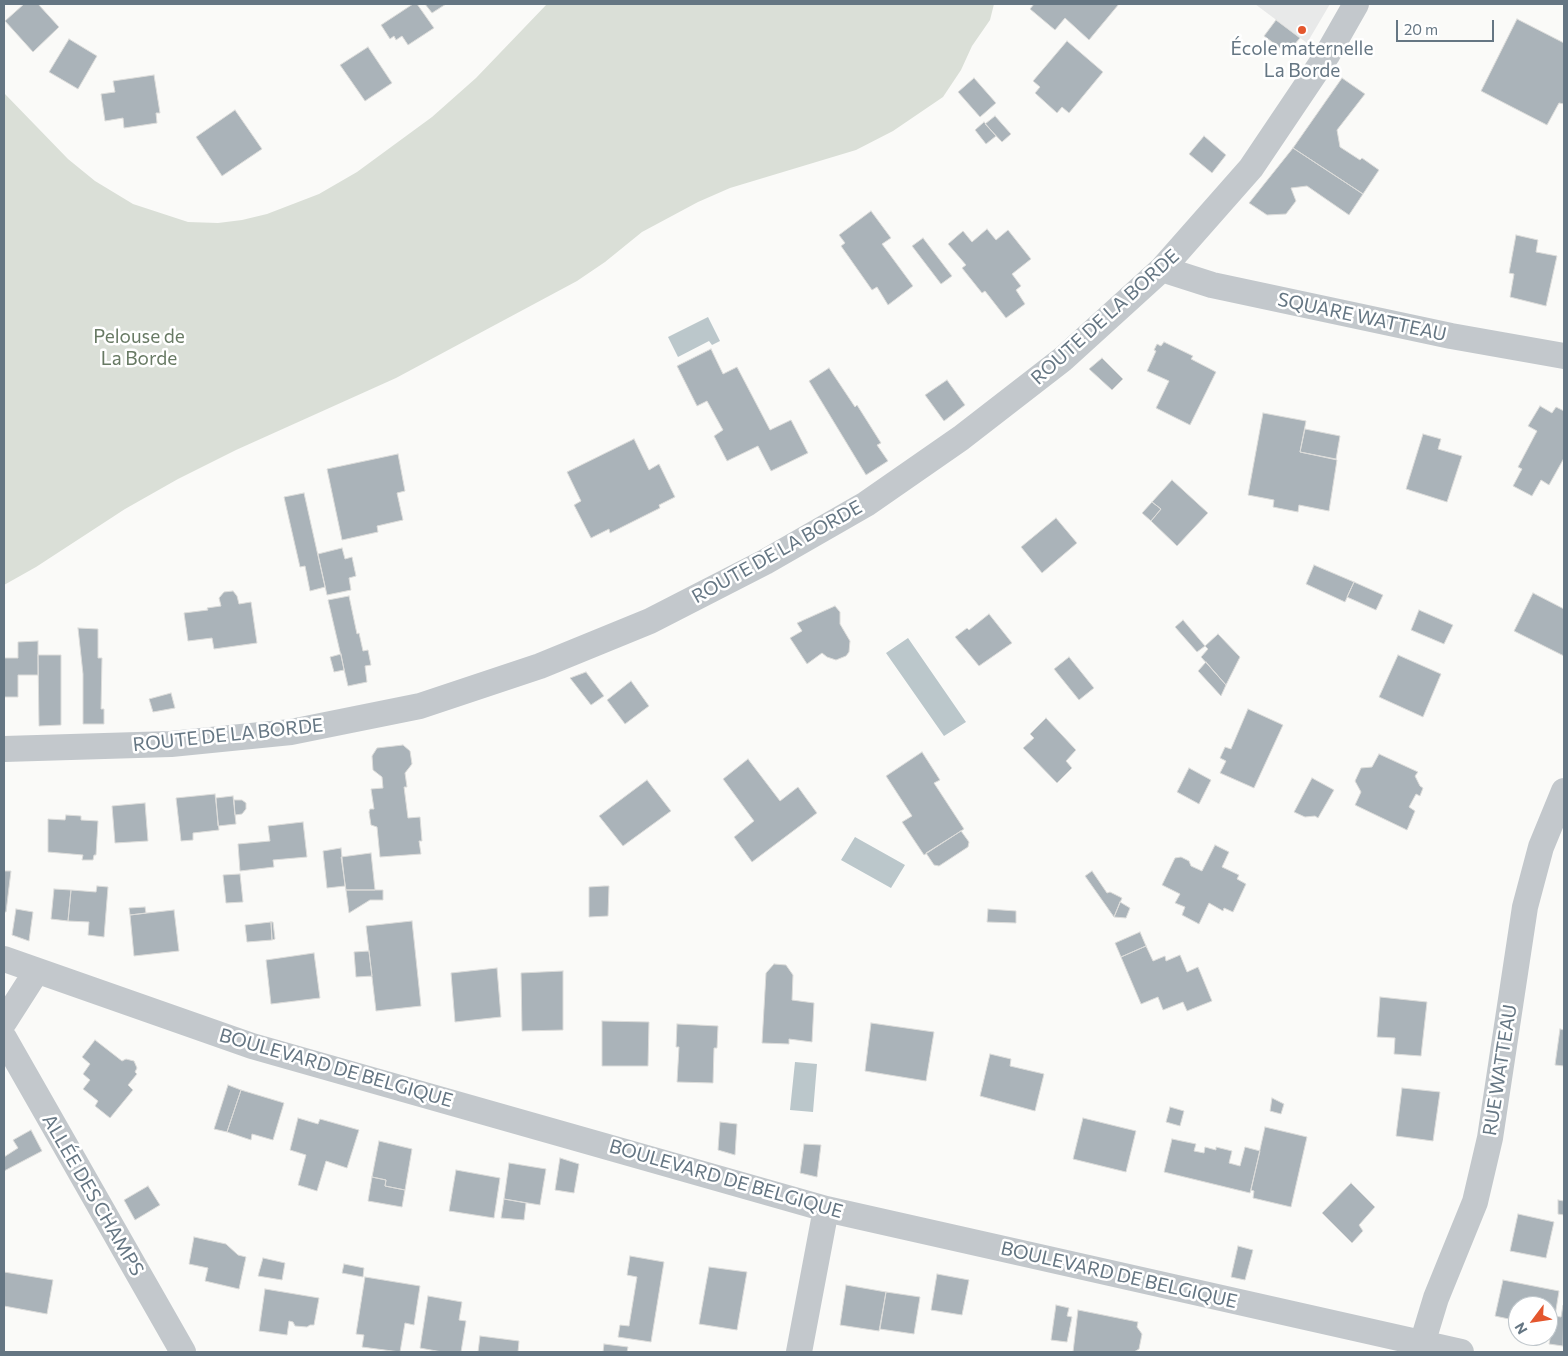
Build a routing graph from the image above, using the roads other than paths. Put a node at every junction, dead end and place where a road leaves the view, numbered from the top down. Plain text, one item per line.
1 (1356, 4) edge
2 (1162, 269) junction
3 (1564, 356) edge
4 (4, 749) edge
5 (1564, 791) edge
6 (4, 960) edge
7 (36, 972) junction
8 (4, 1022) edge
9 (4, 1038) edge
10 (826, 1209) junction
11 (1422, 1344) junction
12 (183, 1352) edge
13 (799, 1352) edge
14 (1461, 1352) edge

1 - 2 street, ROUTE DE LA BORDE
2 - 3 street, SQUARE WATTEAU
2 - 4 street, ROUTE DE LA BORDE
5 - 11 street, RUE WATTEAU
6 - 7 street, BOULEVARD DE BELGIQUE
7 - 8 street
7 - 10 street, BOULEVARD DE BELGIQUE
9 - 12 street, ALLÉE DES CHAMPS
10 - 11 street, BOULEVARD DE BELGIQUE
10 - 13 street
11 - 14 street, BOULEVARD DE BELGIQUE

